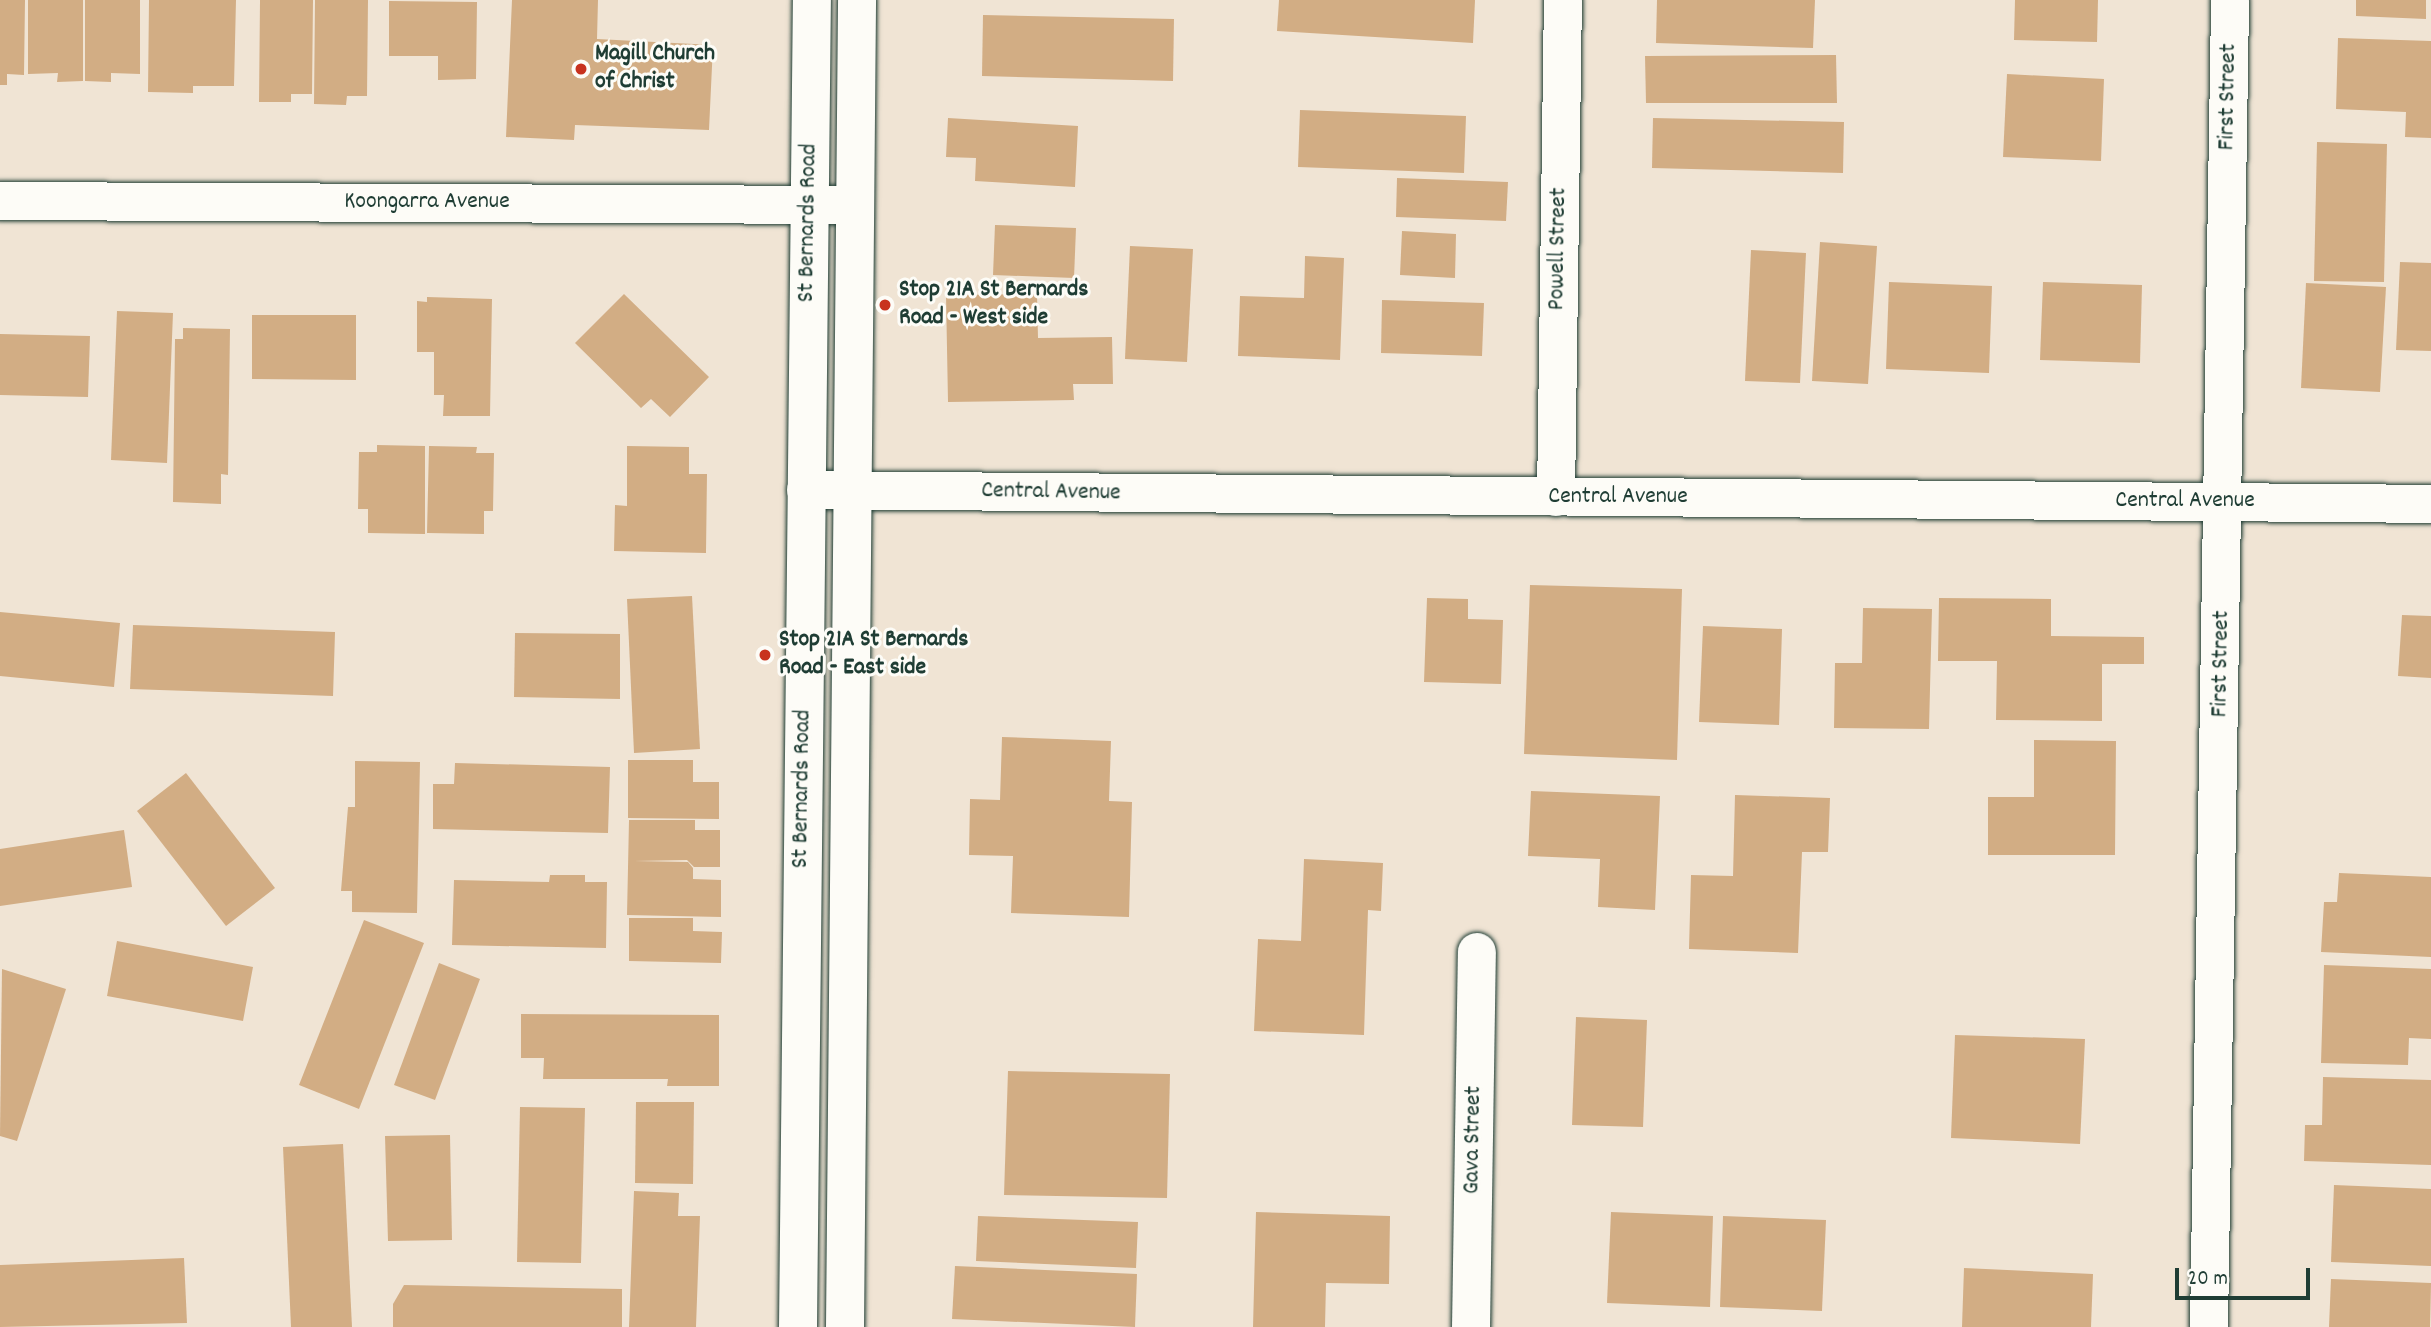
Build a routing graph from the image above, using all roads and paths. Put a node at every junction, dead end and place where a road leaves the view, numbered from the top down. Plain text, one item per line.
1 (812, 0) edge
2 (857, 0) edge
3 (1563, 0) edge
4 (2230, 0) edge
5 (0, 201) edge
6 (809, 205) junction
7 (854, 205) junction
8 (806, 490) junction
9 (853, 491) junction
10 (1556, 498) junction
11 (2225, 502) junction
12 (2431, 503) edge
13 (1477, 952) dead end
14 (799, 1327) edge
15 (845, 1327) edge
16 (1471, 1327) edge
17 (2209, 1327) edge

1 - 6 street, St Bernards Road
2 - 7 street, St Bernards Road
3 - 10 street, Powell Street
4 - 11 street, First Street
5 - 6 street, Koongarra Avenue
6 - 7 street, Koongarra Avenue
6 - 8 street, St Bernards Road
7 - 9 street, St Bernards Road
8 - 9 street, Central Avenue
8 - 14 street, St Bernards Road
9 - 10 street, Central Avenue
9 - 15 street, St Bernards Road
10 - 11 street, Central Avenue
11 - 12 street, Central Avenue
11 - 17 street, First Street
13 - 16 street, Gava Street

